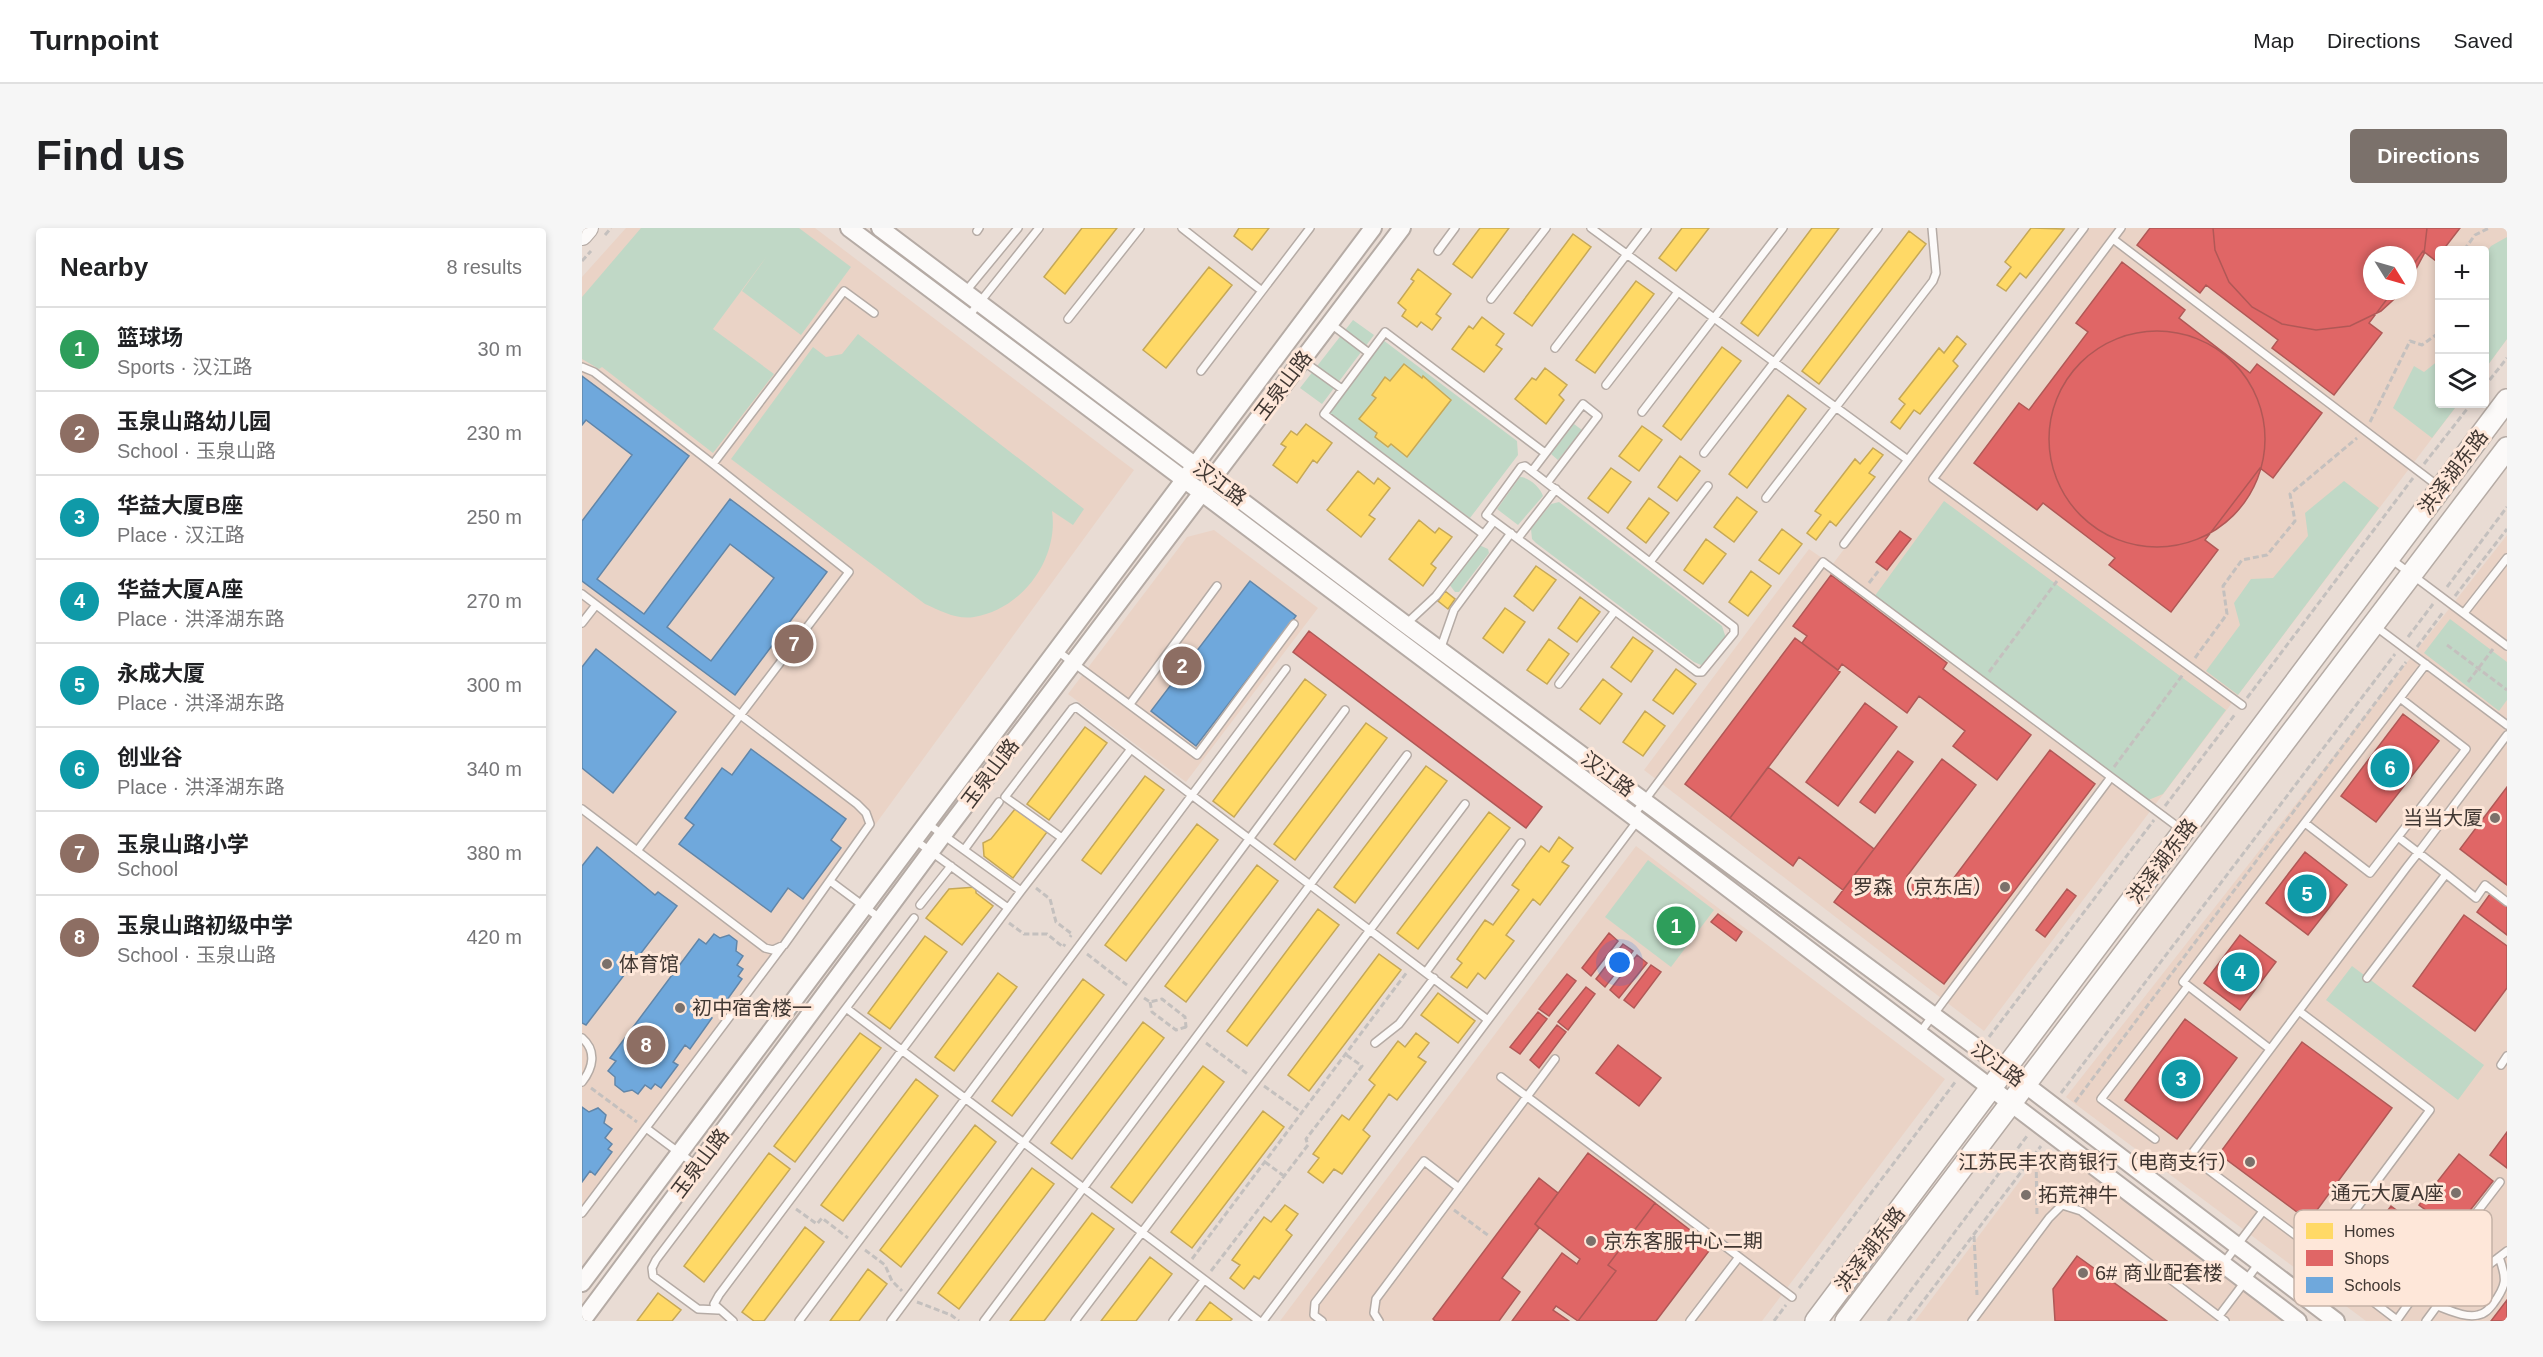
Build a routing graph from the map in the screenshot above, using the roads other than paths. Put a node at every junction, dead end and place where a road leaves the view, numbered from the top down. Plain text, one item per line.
1 (588, 228) edge
2 (849, 228) edge
3 (880, 228) edge
4 (1018, 228) edge
5 (1039, 228) edge
6 (1140, 228) edge
7 (1182, 228) edge
8 (1310, 228) edge
9 (1374, 228) edge
10 (1402, 228) edge
11 (1455, 228) edge
12 (1546, 228) edge
13 (1591, 228) edge
14 (1647, 228) edge
15 (1783, 228) edge
16 (1878, 228) edge
17 (1932, 228) edge
18 (2084, 228) edge
19 (2121, 228) edge
20 (582, 235) edge
21 (2113, 239) junction
22 (1438, 251) dead end
23 (1627, 255) junction
24 (1262, 291) junction
25 (966, 292) junction
26 (1678, 292) junction
27 (1491, 299) dead end
28 (980, 302) junction
29 (954, 307) junction
30 (874, 313) dead end
31 (968, 317) junction
32 (1714, 318) junction
33 (1068, 319) dead end
34 (1330, 323) junction
35 (1556, 348) dead end
36 (1369, 353) junction
37 (1302, 360) junction
38 (1774, 362) junction
39 (582, 367) edge
40 (1201, 371) dead end
41 (1606, 385) dead end
42 (1342, 390) junction
43 (2507, 400) edge
44 (1835, 407) junction
45 (1642, 412) dead end
46 (2507, 448) edge
47 (1545, 453) junction
48 (1704, 453) dead end
49 (1908, 460) junction
50 (713, 464) junction
51 (1196, 465) junction
52 (1532, 471) junction
53 (1213, 478) junction
54 (1184, 480) junction
55 (1547, 483) junction
56 (1708, 486) dead end
57 (1556, 489) junction
58 (2441, 489) junction
59 (1202, 493) junction
60 (1766, 498) dead end
61 (1494, 521) junction
62 (1483, 534) junction
63 (1515, 536) junction
64 (1844, 544) dead end
65 (2389, 557) junction
66 (2507, 558) edge
67 (1650, 562) junction
68 (2411, 574) junction
69 (1217, 586) dead end
70 (582, 594) edge
71 (596, 605) junction
72 (1615, 611) junction
73 (2464, 613) junction
74 (582, 623) edge
75 (1294, 624) dead end
76 (1405, 624) junction
77 (2373, 624) junction
78 (2507, 646) edge
79 (1056, 650) junction
80 (1440, 650) junction
81 (1073, 663) junction
82 (2426, 664) junction
83 (1286, 669) dead end
84 (1559, 684) dead end
85 (2400, 698) junction
86 (1130, 704) junction
87 (2242, 705) road end
88 (1345, 710) dead end
89 (739, 715) junction
90 (2507, 725) edge
91 (2507, 735) edge
92 (1131, 748) junction
93 (1407, 755) dead end
94 (2110, 776) junction
95 (1192, 795) junction
96 (1644, 801) junction
97 (999, 802) dead end
98 (1465, 804) dead end
99 (582, 809) edge
100 (1635, 818) junction
101 (927, 823) junction
102 (2305, 823) junction
103 (2184, 831) junction
104 (943, 835) junction
105 (2398, 837) junction
106 (1062, 838) junction
107 (1249, 838) junction
108 (915, 840) junction
109 (1521, 843) dead end
110 (964, 850) junction
111 (638, 851) junction
112 (931, 851) junction
113 (2418, 853) junction
114 (951, 866) junction
115 (2446, 874) junction
116 (830, 881) junction
117 (1310, 885) junction
118 (1021, 891) junction
119 (2507, 902) edge
120 (920, 905) dead end
121 (865, 907) junction
122 (1008, 908) junction
123 (914, 918) dead end
124 (880, 919) junction
125 (1370, 930) junction
126 (784, 945) junction
127 (1426, 972) junction
128 (1434, 978) junction
129 (2367, 978) dead end
130 (2188, 986) junction
131 (846, 1008) junction
132 (2299, 1011) junction
133 (1933, 1015) junction
134 (1488, 1020) junction
135 (1919, 1034) junction
136 (582, 1038) edge
137 (1376, 1043) dead end
138 (2270, 1049) junction
139 (901, 1051) junction
140 (2507, 1056) edge
141 (1555, 1059) dead end
142 (2500, 1065) dead end
143 (2005, 1069) junction
144 (1500, 1077) dead end
145 (582, 1082) edge
146 (2024, 1084) junction
147 (1990, 1088) junction
148 (1528, 1096) junction
149 (965, 1098) junction
150 (2010, 1103) junction
151 (646, 1128) junction
152 (2155, 1139) dead end
153 (1023, 1143) junction
154 (680, 1153) junction
155 (697, 1166) junction
156 (2500, 1182) dead end
157 (1084, 1188) junction
158 (1459, 1188) junction
159 (2263, 1210) junction
160 (2356, 1210) edge
161 (2479, 1210) edge
162 (582, 1213) edge
163 (1142, 1232) junction
164 (2294, 1234) edge
165 (2237, 1246) junction
166 (2507, 1251) edge
167 (1739, 1257) junction
168 (2499, 1257) junction
169 (2492, 1262) edge
170 (2260, 1263) junction
171 (2223, 1264) junction
172 (1204, 1280) junction
173 (2246, 1281) junction
174 (582, 1283) edge
175 (2294, 1289) edge
176 (1792, 1297) road end
177 (2492, 1305) edge
178 (2316, 1306) edge
179 (2379, 1306) edge
180 (2407, 1306) edge
181 (2437, 1306) joint
182 (2492, 1306) edge
183 (718, 1310) junction
184 (2218, 1316) junction
185 (582, 1321) edge
186 (733, 1321) edge
187 (799, 1321) edge
188 (891, 1321) edge
189 (984, 1321) edge
190 (1075, 1321) edge
191 (1173, 1321) edge
192 (1261, 1321) edge
193 (1322, 1321) edge
194 (1379, 1321) edge
195 (1690, 1321) edge
196 (1816, 1321) edge
197 (1846, 1321) edge
198 (1972, 1321) edge
199 (2225, 1321) edge
200 (2298, 1321) edge
201 (2336, 1321) edge
202 (2426, 1321) edge

1 - 20 main road
2 - 29 street, 汉江路
3 - 25 street, 汉江路
4 - 25 lane
5 - 28 lane
6 - 33 lane
7 - 24 lane
8 - 24 lane
9 - 51 street, 玉泉山路
10 - 34 street, 玉泉山路
11 - 22 lane
12 - 27 lane
13 - 23 lane
14 - 23 lane
15 - 32 lane
16 - 38 lane
17 - 44 lane
18 - 49 lane
19 - 21 lane
21 - 58 lane
21 - 87 lane
23 - 26 lane
23 - 35 lane
24 - 40 lane
25 - 28 street, 汉江路
25 - 29 lane
26 - 32 lane
26 - 41 lane
28 - 31 lane
28 - 51 street, 汉江路
29 - 31 street, 汉江路
30 - 50 lane
31 - 54 street, 汉江路
32 - 38 lane
32 - 45 lane
34 - 36 lane
34 - 37 street, 玉泉山路
36 - 42 lane
36 - 47 lane
37 - 42 lane
37 - 53 street, 玉泉山路
38 - 44 lane
38 - 48 lane
39 - 50 lane
42 - 62 lane
43 - 58 main road, 洪泽湖东路
44 - 49 lane
44 - 60 lane
46 - 68 main road, 洪泽湖东路
47 - 52 lane
47 - 55 lane
49 - 64 lane
50 - 89 lane
51 - 53 street, 汉江路
51 - 54 street, 玉泉山路
52 - 55 lane
52 - 61 lane
53 - 59 street, 玉泉山路
53 - 76 street, 汉江路
54 - 59 street, 汉江路
54 - 79 street, 玉泉山路
55 - 57 lane
56 - 67 lane
57 - 63 lane
57 - 67 lane
58 - 65 main road, 洪泽湖东路
59 - 81 street, 玉泉山路
59 - 100 street, 汉江路
61 - 62 lane
61 - 63 lane
62 - 76 lane
63 - 72 lane
63 - 80 lane
65 - 68 lane
65 - 103 main road, 洪泽湖东路
66 - 73 lane
67 - 72 lane
68 - 73 lane
68 - 77 main road, 洪泽湖东路
69 - 86 lane
70 - 71 lane
71 - 74 lane
71 - 89 lane
72 - 84 lane
73 - 78 lane
75 - 86 lane
76 - 80 street, 汉江路
77 - 82 lane
77 - 146 main road, 洪泽湖东路
79 - 81 lane
79 - 101 street, 玉泉山路
80 - 96 street, 汉江路
81 - 86 lane
81 - 104 street, 玉泉山路
82 - 85 lane
82 - 90 lane
83 - 95 lane
85 - 102 lane
85 - 105 lane
88 - 107 lane
89 - 111 lane
89 - 116 lane
91 - 113 lane
92 - 95 lane
92 - 106 lane
92 - 106 lane
93 - 117 lane
94 - 96 lane
94 - 103 lane
94 - 133 lane
95 - 107 lane
95 - 149 lane
96 - 100 lane
96 - 133 street, 汉江路
97 - 110 lane
98 - 125 lane
99 - 111 lane
100 - 134 lane
100 - 135 street, 汉江路
101 - 104 lane
101 - 108 street, 玉泉山路
102 - 105 lane
102 - 130 lane
103 - 143 main road, 洪泽湖东路
104 - 110 lane
104 - 112 street, 玉泉山路
105 - 113 lane
106 - 118 lane
107 - 117 lane
107 - 153 lane
108 - 112 lane
108 - 121 street, 玉泉山路
109 - 127 lane
110 - 118 lane
111 - 126 lane
112 - 114 lane
112 - 124 street, 玉泉山路
113 - 115 lane
113 - 132 lane
114 - 120 lane
114 - 122 lane
115 - 119 lane
115 - 129 lane
116 - 121 lane
116 - 126 lane
117 - 125 lane
117 - 157 lane
118 - 122 lane
121 - 124 lane
121 - 154 street, 玉泉山路
122 - 139 lane
123 - 131 lane
124 - 155 street, 玉泉山路
125 - 127 lane
125 - 163 lane
126 - 151 lane
127 - 128 lane
128 - 134 lane
128 - 137 lane
130 - 138 lane
130 - 152 lane
131 - 139 lane
131 - 183 lane
132 - 138 lane
132 - 160 lane
133 - 135 lane
133 - 143 street, 汉江路
134 - 192 lane
135 - 147 street, 汉江路
136 - 145 lane
138 - 159 lane
139 - 149 lane
139 - 183 lane
140 - 142 lane
141 - 148 lane
143 - 146 street, 汉江路
143 - 147 main road, 洪泽湖东路
144 - 148 lane
146 - 150 main road, 洪泽湖东路
146 - 165 street, 汉江路
147 - 150 street, 汉江路
147 - 196 main road, 洪泽湖东路
148 - 158 lane
148 - 167 lane
149 - 153 lane
149 - 187 lane
150 - 171 street, 汉江路
150 - 197 main road, 洪泽湖东路
151 - 154 lane
151 - 162 lane
153 - 157 lane
153 - 188 lane
154 - 155 lane
154 - 174 street, 玉泉山路
155 - 185 street, 玉泉山路
156 - 161 lane
157 - 163 lane
157 - 189 lane
158 - 193 lane
158 - 194 lane
159 - 164 lane
159 - 165 lane
163 - 172 lane
163 - 190 lane
165 - 170 street, 汉江路
165 - 171 lane
166 - 168 lane
167 - 176 lane
167 - 195 lane
168 - 169 lane
168 - 177 lane
170 - 173 lane
170 - 175 street, 汉江路
171 - 173 street, 汉江路
172 - 191 lane
172 - 192 lane
173 - 184 lane
173 - 200 street, 汉江路
178 - 201 street, 汉江路
179 - 180 lane
181 - 182 lane
181 - 202 lane
183 - 186 lane
184 - 198 lane
184 - 199 lane

